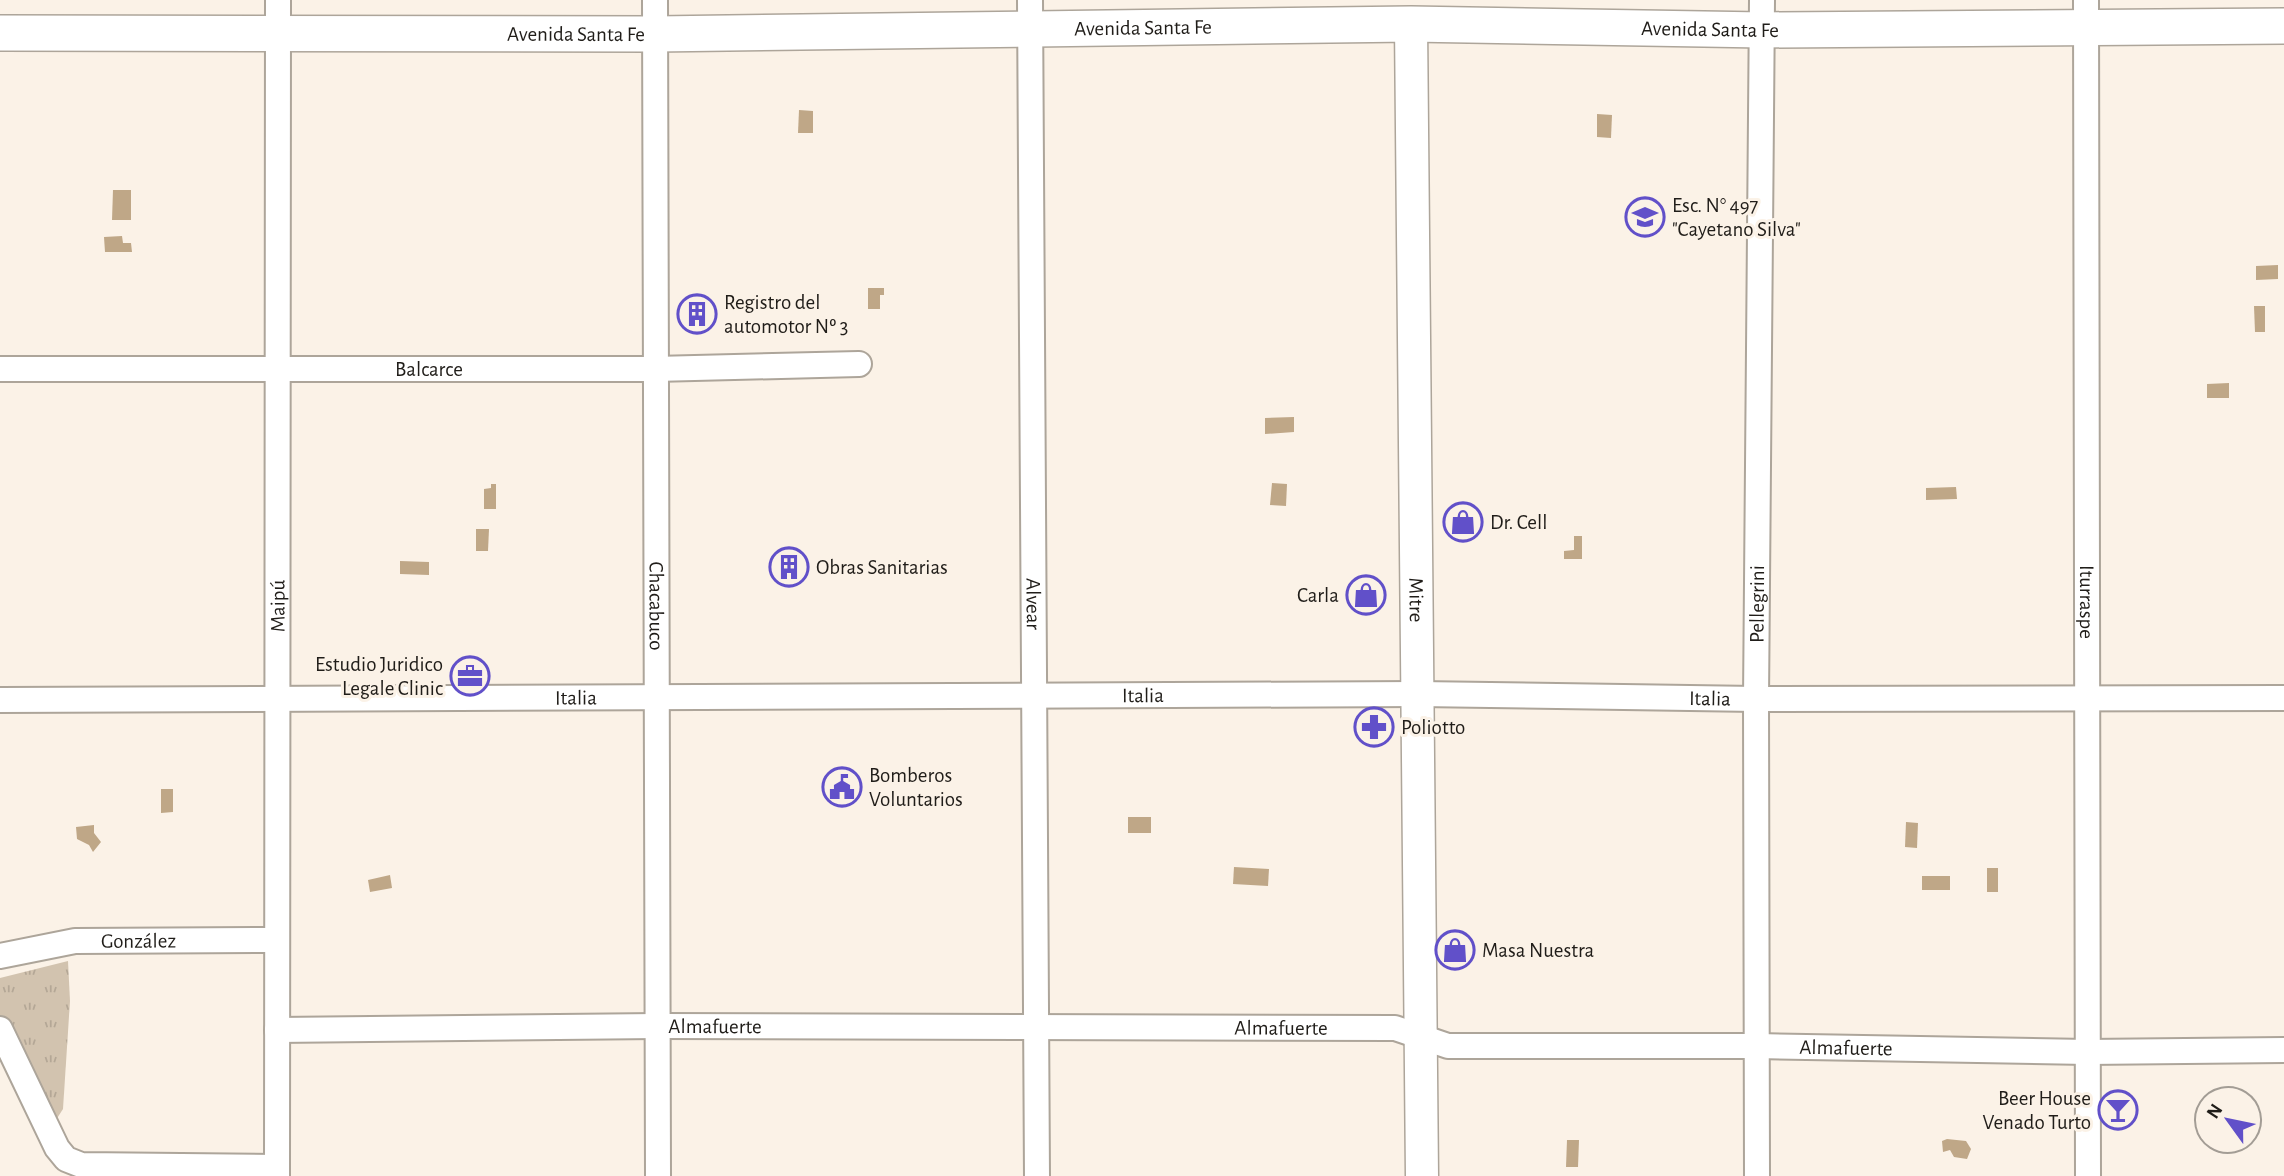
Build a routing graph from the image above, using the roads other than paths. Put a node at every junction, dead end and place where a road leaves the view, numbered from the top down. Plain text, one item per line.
1 (655, 0) edge
2 (1412, 8) edge
3 (2086, 13) edge
4 (1763, 15) edge
5 (1030, 16) edge
6 (278, 17) edge
7 (2284, 26) edge
8 (0, 33) edge
9 (656, 34) junction
10 (859, 364) dead end
11 (276, 368) junction
12 (0, 369) edge
13 (655, 369) junction
14 (1419, 694) junction
15 (655, 697) junction
16 (1035, 698) junction
17 (2284, 698) edge
18 (1756, 699) junction
19 (2087, 699) junction
20 (0, 700) edge
21 (276, 701) junction
22 (277, 940) junction
23 (0, 956) edge
24 (658, 1026) junction
25 (1036, 1027) junction
26 (0, 1029) edge
27 (277, 1030) junction
28 (1423, 1038) junction
29 (1757, 1046) junction
30 (2284, 1050) edge
31 (2087, 1052) junction
32 (277, 1171) edge
33 (658, 1176) edge
34 (1037, 1176) edge
35 (1422, 1176) edge
36 (1757, 1176) edge
37 (2088, 1176) edge

1 - 9 street, Chacabuco
2 - 4 main road, Avenida Santa Fe
2 - 5 main road, Avenida Santa Fe
2 - 14 street, Mitre
3 - 4 main road, Avenida Santa Fe
3 - 7 main road, Avenida Santa Fe
3 - 19 street, Iturraspe
4 - 18 street, Pellegrini
5 - 9 main road, Avenida Santa Fe
5 - 16 street, Alvear
6 - 8 main road, Avenida Santa Fe
6 - 9 main road, Avenida Santa Fe
6 - 11 street, Maipú
9 - 13 street, Chacabuco
10 - 13 street, Balcarce
11 - 12 street, Balcarce
11 - 13 street, Balcarce
11 - 21 street, Maipú
13 - 15 street, Chacabuco
14 - 16 street, Italia
14 - 18 street, Italia
14 - 28 street, Mitre
15 - 16 street, Italia
15 - 21 street, Italia
15 - 24 street, Chacabuco
16 - 25 street, Alvear
17 - 19 street, Italia
18 - 19 street, Italia
18 - 29 street, Pellegrini
19 - 31 street, Iturraspe
20 - 21 street, Italia
21 - 22 street, Maipú
22 - 23 street, González
22 - 27 street, Maipú
24 - 25 street, Almafuerte
24 - 27 street, Almafuerte
24 - 33 street, Chacabuco
25 - 28 street, Almafuerte
25 - 34 street, Alvear
26 - 32 street
27 - 32 street, Maipú
28 - 29 street, Almafuerte
28 - 35 street, Mitre
29 - 31 street, Almafuerte
29 - 36 street, Pellegrini
30 - 31 street, Almafuerte
31 - 37 street, Iturraspe

